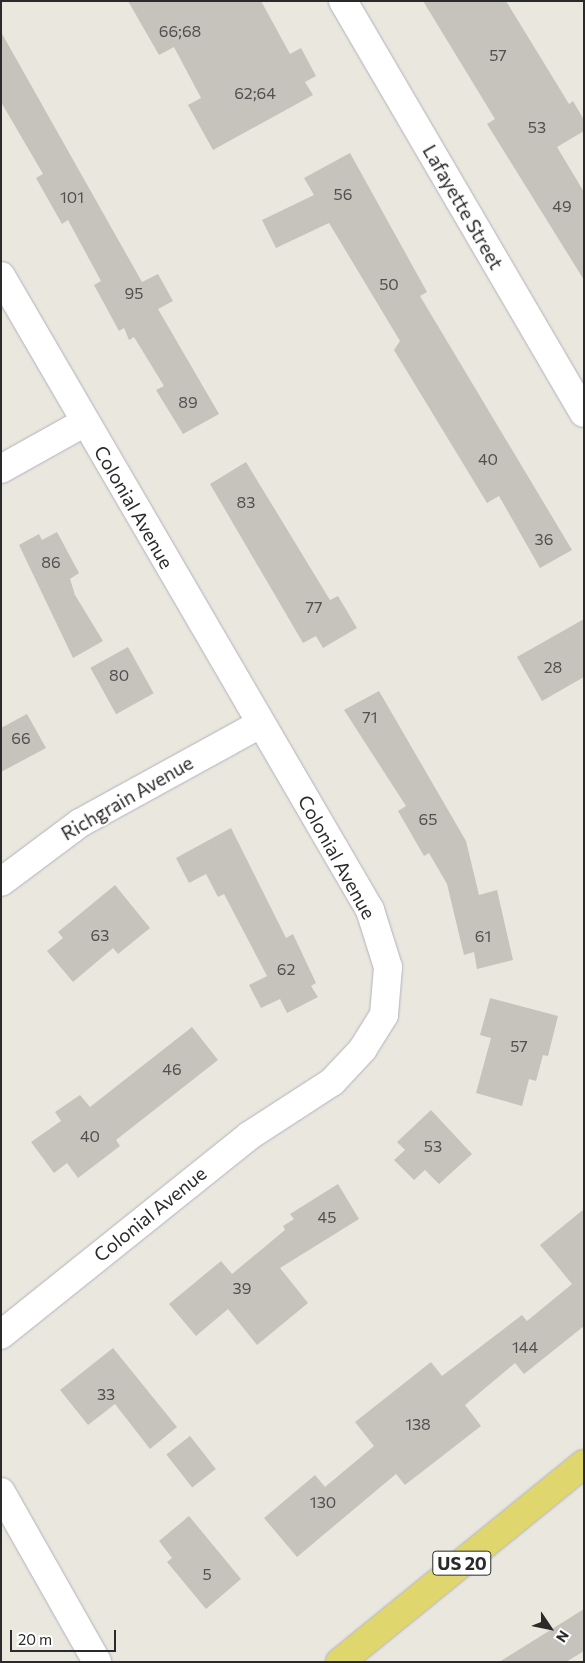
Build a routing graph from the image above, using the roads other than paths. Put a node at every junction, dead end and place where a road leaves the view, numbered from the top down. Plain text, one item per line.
1 (343, 1) edge
2 (1, 276) edge
3 (584, 413) edge
4 (85, 422) junction
5 (1, 470) edge
6 (260, 724) junction
7 (1, 882) edge
8 (1, 1334) edge
9 (584, 1464) edge
10 (1, 1492) edge
11 (97, 1662) edge
12 (340, 1662) edge

1 - 3 street, Lafayette Street
2 - 4 street, Colonial Avenue
4 - 5 street
4 - 6 street, Colonial Avenue
6 - 7 street, Richgrain Avenue
6 - 8 street, Colonial Avenue
9 - 12 main road, US 20
10 - 11 street

